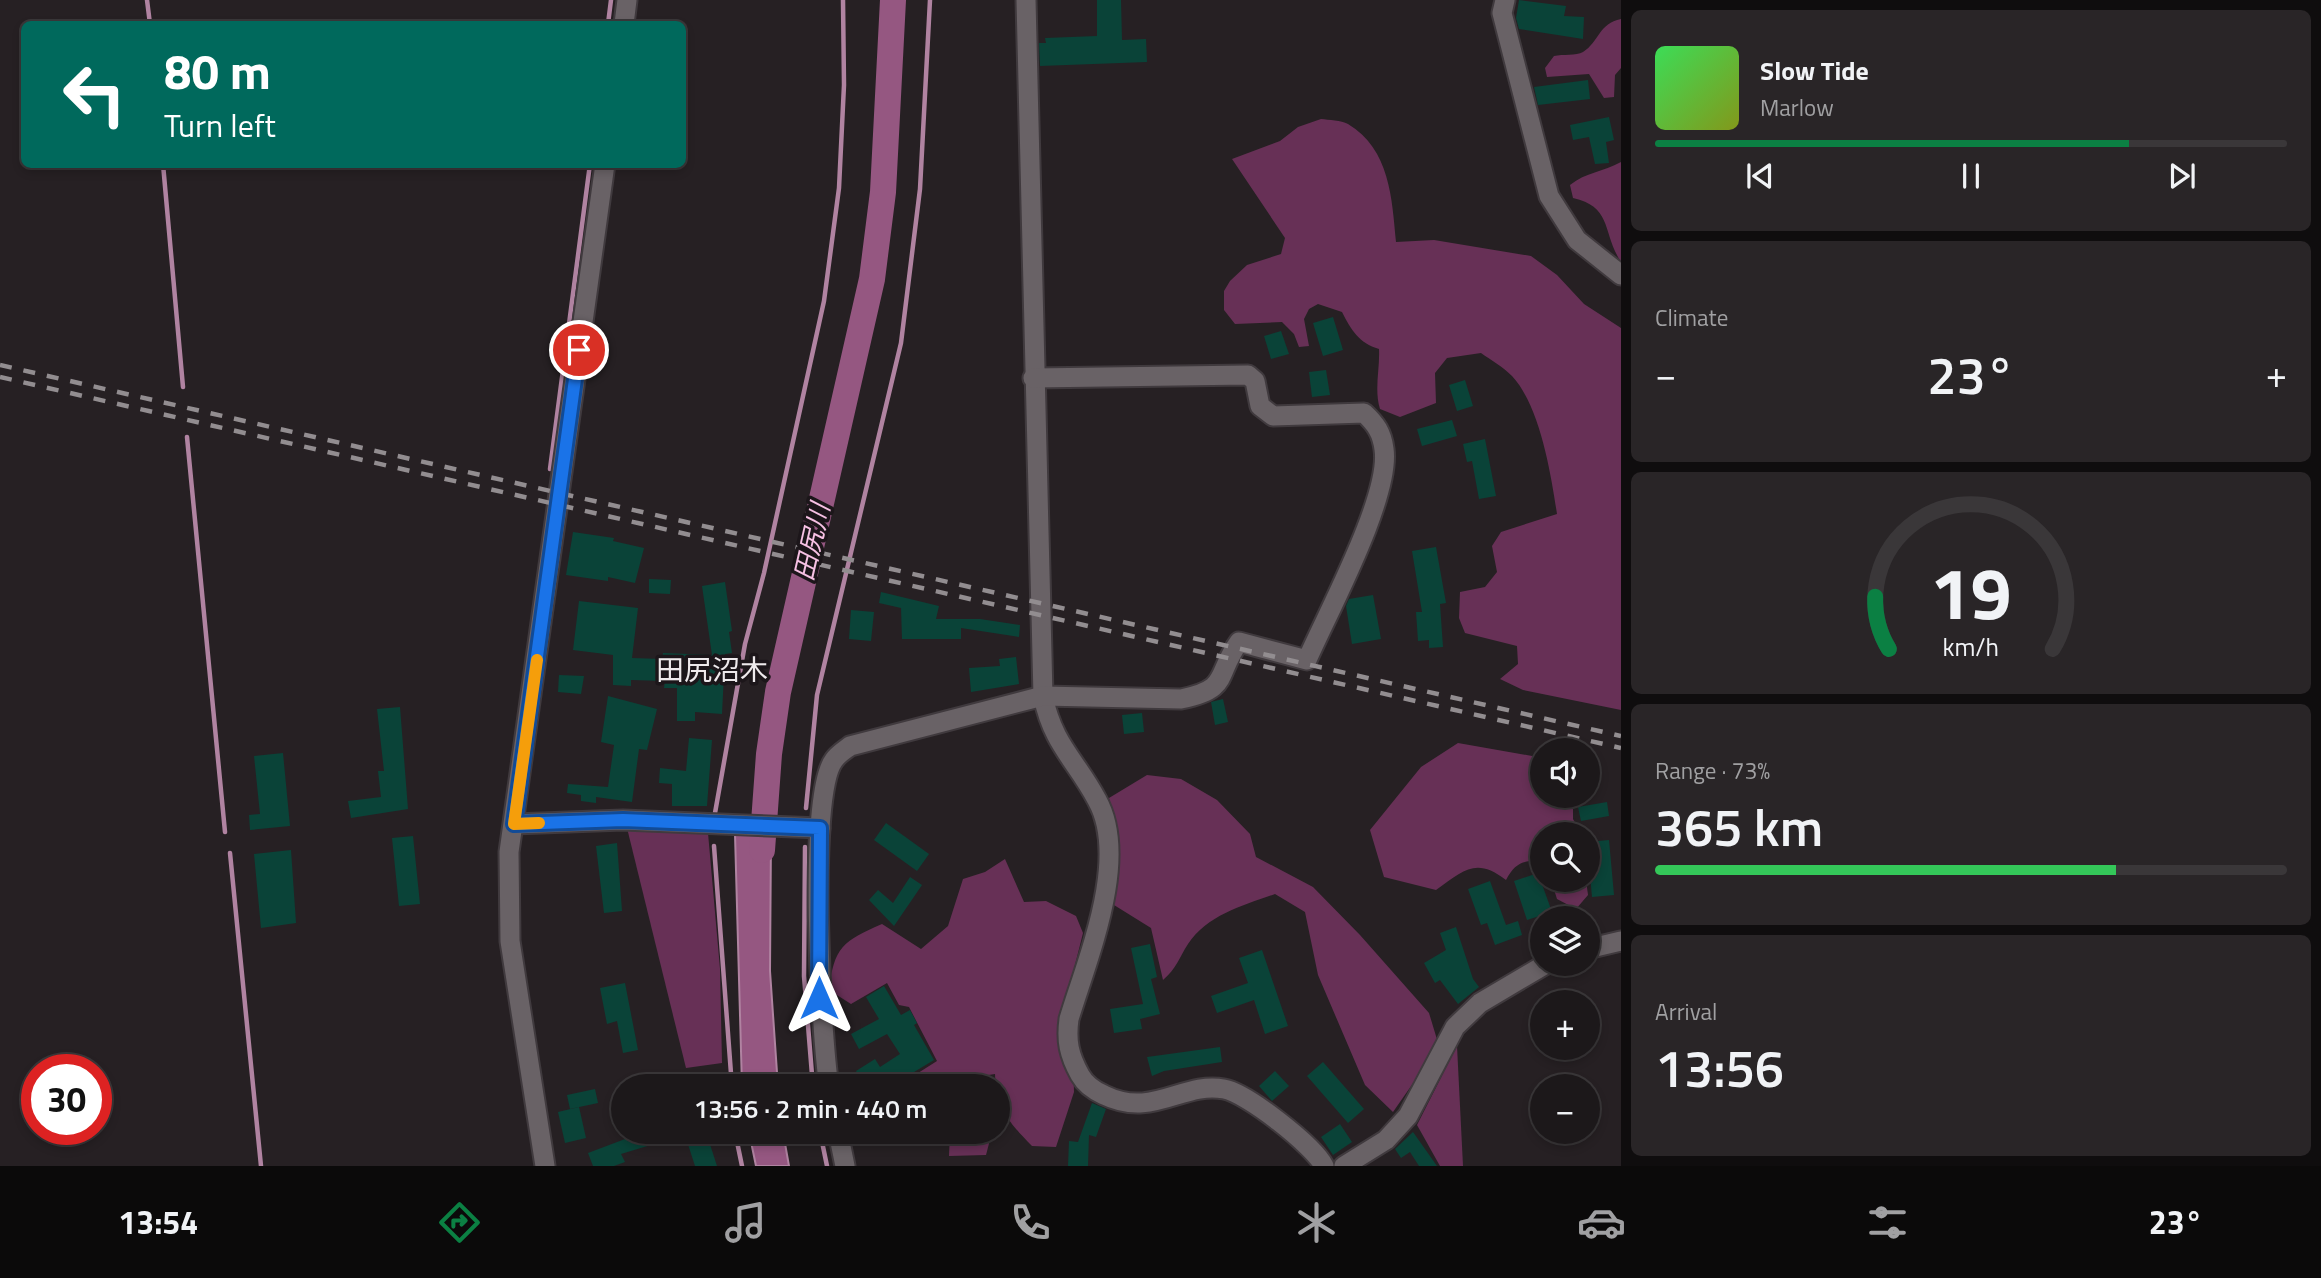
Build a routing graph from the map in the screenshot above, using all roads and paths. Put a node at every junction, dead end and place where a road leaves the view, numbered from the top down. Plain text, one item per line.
1 (627, 0) edge
2 (1026, 0) edge
3 (1504, 0) edge
4 (624, 21) edge
5 (604, 168) edge
6 (1621, 275) edge
7 (1033, 378) junction
8 (1043, 696) junction
9 (514, 824) junction
10 (820, 828) junction
11 (1621, 941) edge
12 (1600, 946) edge
13 (1530, 973) edge
14 (828, 1074) edge
15 (840, 1144) edge
16 (545, 1166) edge
17 (845, 1166) edge
18 (1324, 1166) edge
19 (1344, 1166) edge

1 - 4 street
2 - 7 street
3 - 6 street
5 - 9 street
7 - 8 street
7 - 8 street
8 - 10 street
8 - 18 street
9 - 10 street
9 - 16 street
10 - 14 street
11 - 12 street
13 - 19 street
15 - 17 street

